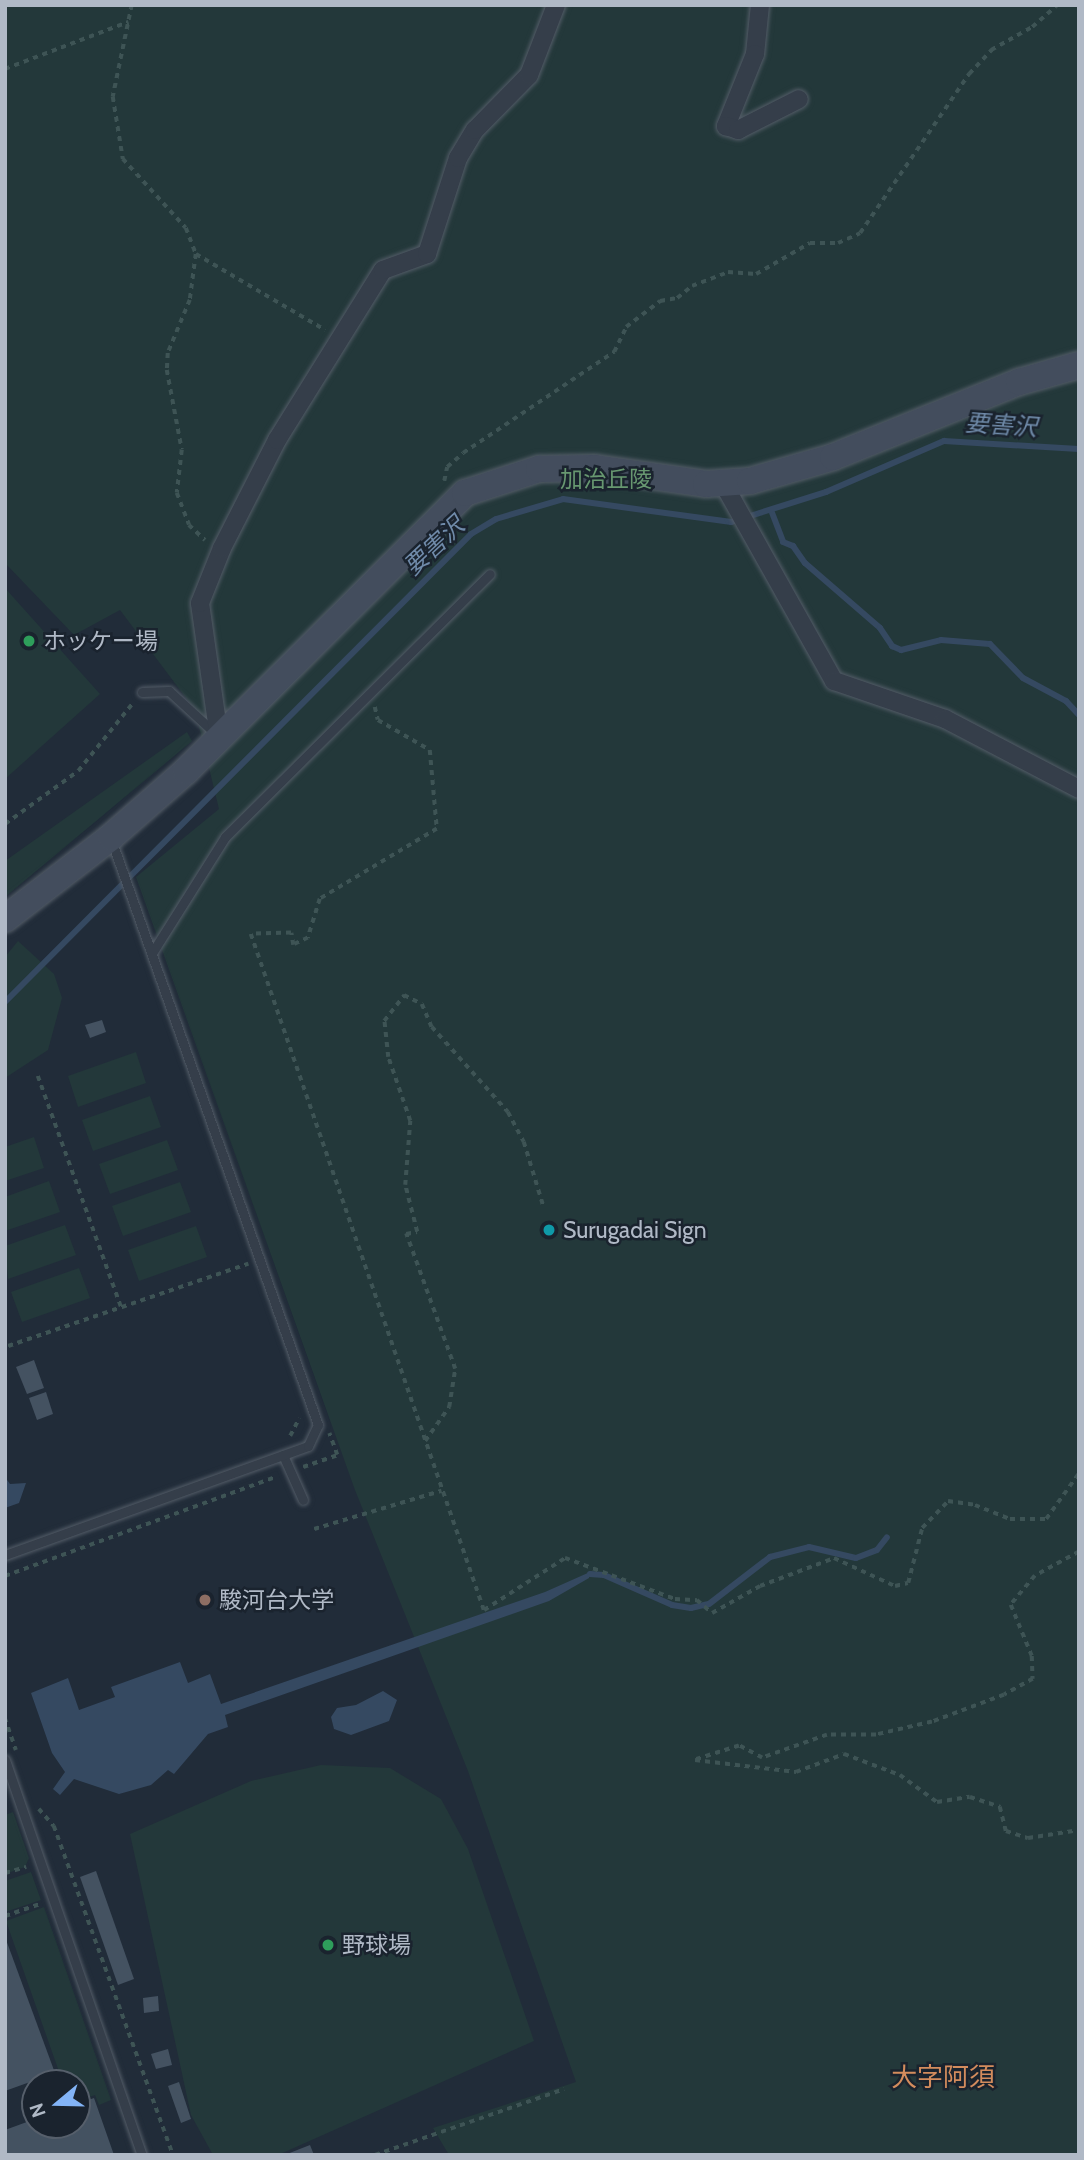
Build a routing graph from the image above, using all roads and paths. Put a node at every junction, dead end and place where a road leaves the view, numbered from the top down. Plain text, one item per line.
1 (132, 5) edge
2 (556, 5) edge
3 (761, 5) edge
4 (1057, 5) edge
5 (128, 22) junction
6 (5, 69) edge
7 (799, 99) dead end
8 (196, 254) junction
9 (343, 340) junction
10 (1079, 365) edge
11 (465, 493) junction
12 (729, 497) junction
13 (219, 554) junction
14 (490, 574) dead end
15 (372, 691) junction
16 (142, 692) joint
17 (219, 737) junction
18 (1079, 789) edge
19 (5, 824) edge
20 (111, 837) junction
21 (5, 919) edge
22 (152, 953) junction
23 (38, 1076) dead end
24 (544, 1208) dead end
25 (245, 1251) dead end
26 (250, 1263) junction
27 (254, 1276) dead end
28 (121, 1307) junction
29 (8, 1346) dead end
30 (302, 1410) dead end
31 (287, 1440) dead end
32 (425, 1441) junction
33 (283, 1455) junction
34 (337, 1455) dead end
35 (290, 1472) junction
36 (1079, 1473) edge
37 (441, 1491) junction
38 (303, 1500) dead end
39 (314, 1529) dead end
40 (1079, 1552) edge
41 (5, 1555) edge
42 (5, 1576) edge
43 (5, 1718) edge
44 (18, 1755) dead end
45 (5, 1760) edge
46 (10, 1788) edge
47 (34, 1804) dead end
48 (1079, 1830) edge
49 (31, 1865) dead end
50 (70, 1870) junction
51 (5, 1873) edge
52 (61, 1873) dead end
53 (45, 1902) dead end
54 (5, 1916) edge
55 (564, 2089) dead end
56 (142, 2155) edge
57 (173, 2155) edge
58 (375, 2155) edge

1 - 5 path
2 - 9 street
3 - 7 street
4 - 11 path
5 - 6 path
5 - 8 path
8 - 9 path
8 - 13 path
9 - 13 street
10 - 12 street
11 - 12 street
11 - 17 street
12 - 18 street
13 - 17 street
14 - 15 lane
15 - 22 lane
15 - 32 path
16 - 17 lane
16 - 19 path
17 - 20 street
20 - 21 street
20 - 22 lane
22 - 33 lane
23 - 28 path
24 - 32 path
25 - 26 path
26 - 27 path
26 - 28 path
28 - 29 path
30 - 31 path
32 - 37 path
33 - 35 lane
33 - 41 lane
34 - 35 path
35 - 38 lane
35 - 42 path
36 - 37 path
37 - 39 path
40 - 48 path
43 - 44 path
45 - 46 lane
46 - 56 lane
47 - 50 path
49 - 51 path
50 - 52 path
50 - 57 path
53 - 54 path
55 - 58 path

